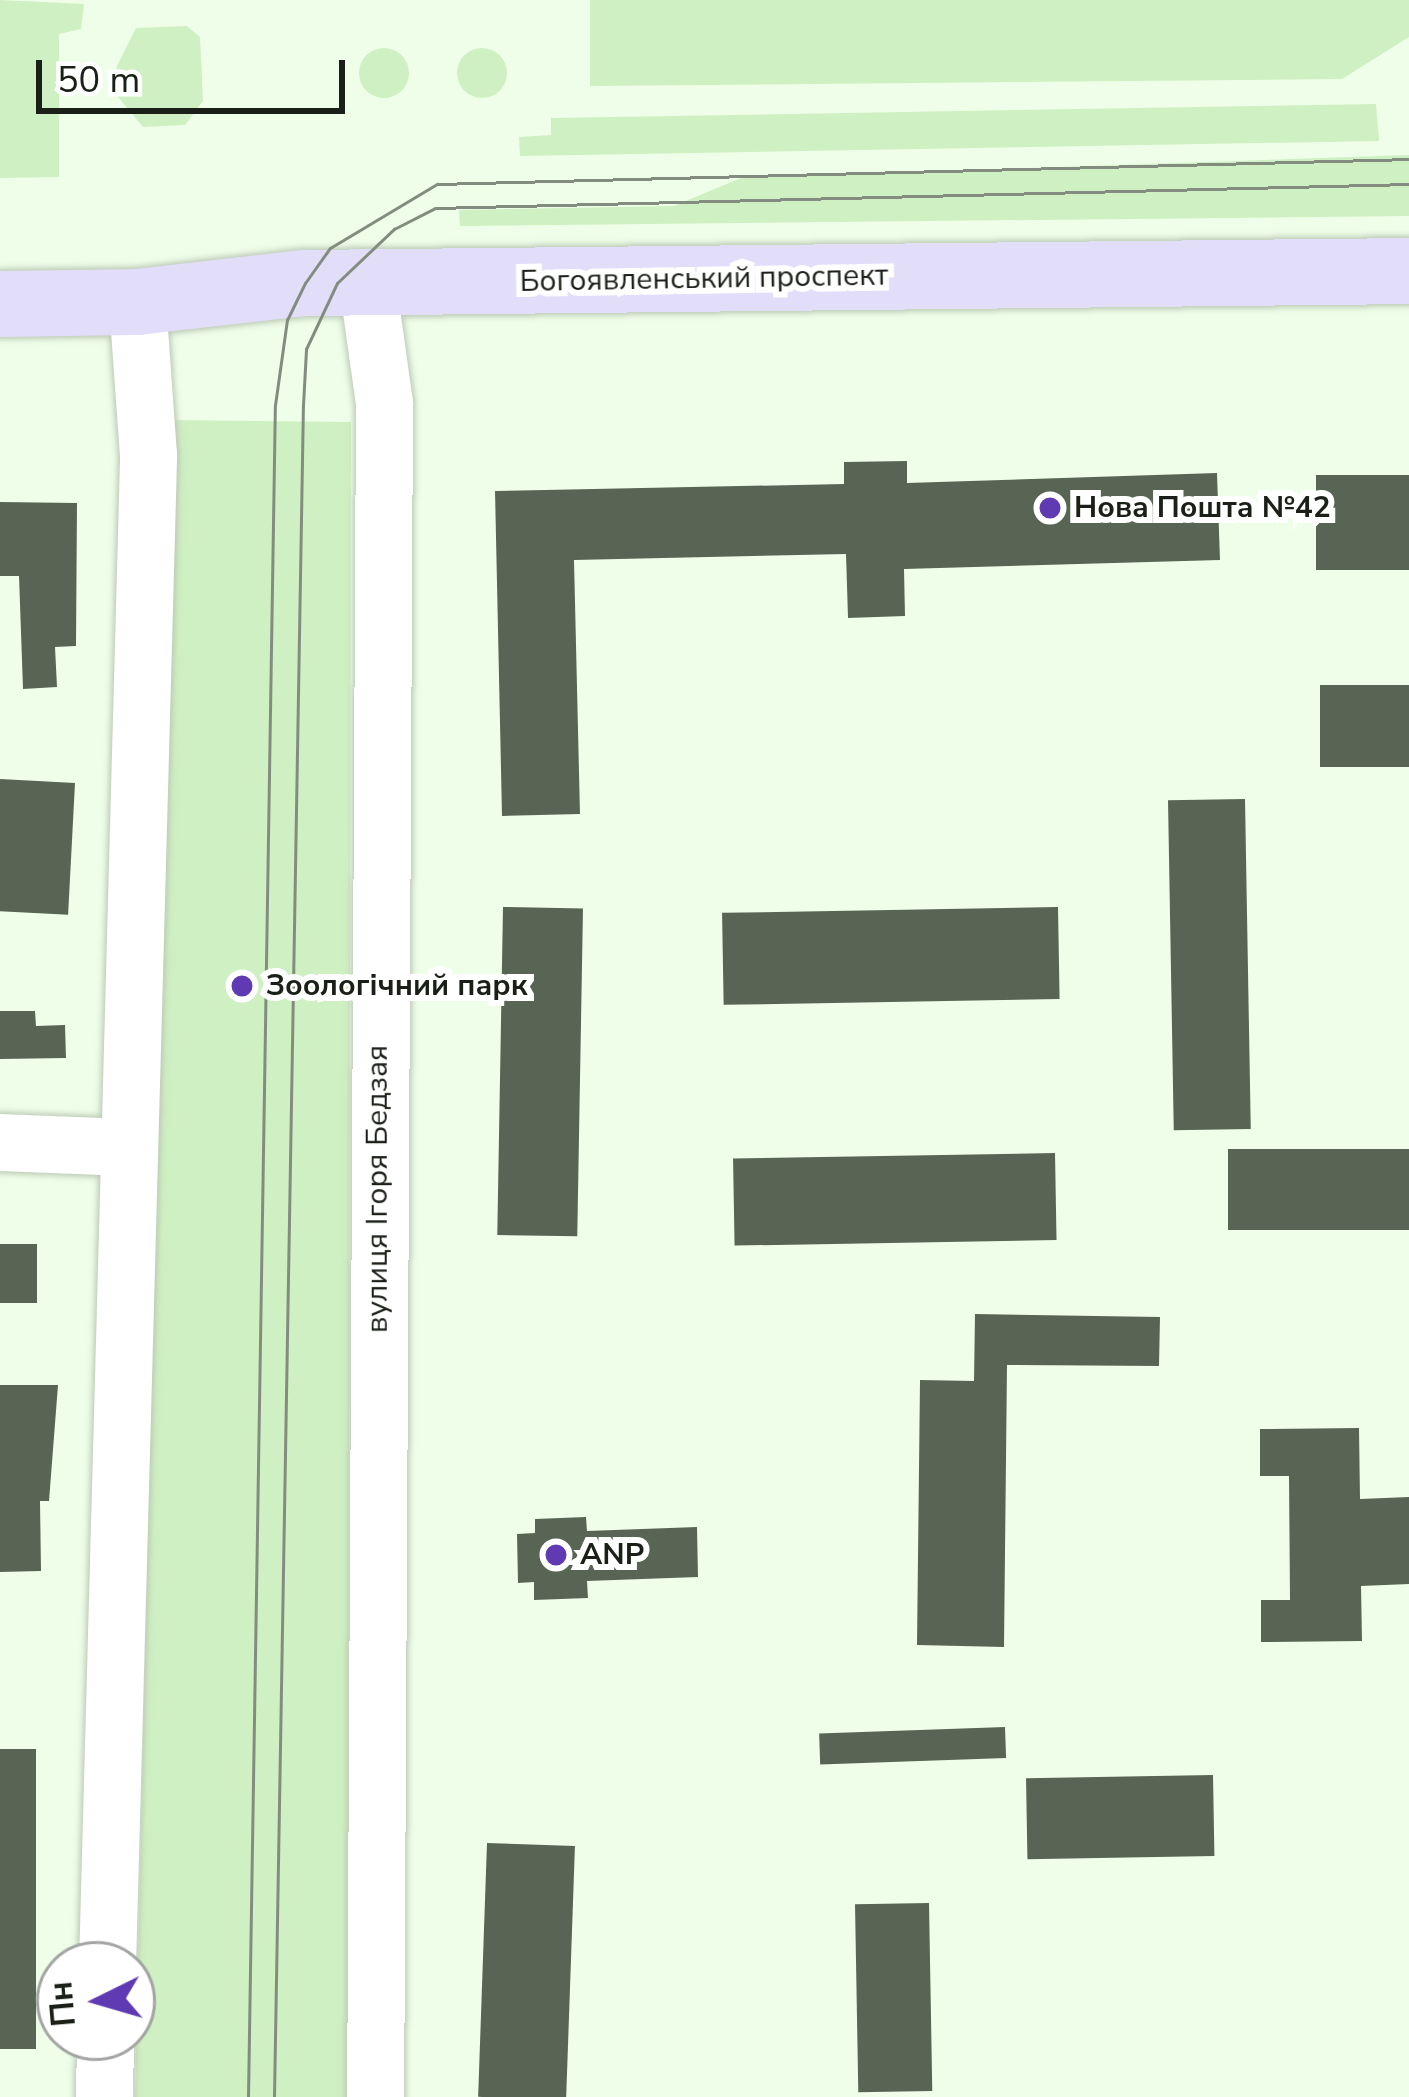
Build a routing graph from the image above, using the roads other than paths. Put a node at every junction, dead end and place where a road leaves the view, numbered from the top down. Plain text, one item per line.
1 (1409, 271) edge
2 (367, 282) junction
3 (137, 302) junction
4 (0, 304) edge
5 (0, 1142) edge
6 (123, 1147) junction
7 (106, 1941) edge
8 (105, 2061) edge
9 (104, 2097) edge
10 (375, 2097) edge

1 - 2 main road, Богоявленський проспект
2 - 3 main road, Богоявленський проспект
2 - 10 street, вулиця Ігоря Бедзая
3 - 4 main road, Богоявленський проспект
3 - 6 street
5 - 6 street
6 - 7 street
8 - 9 street

